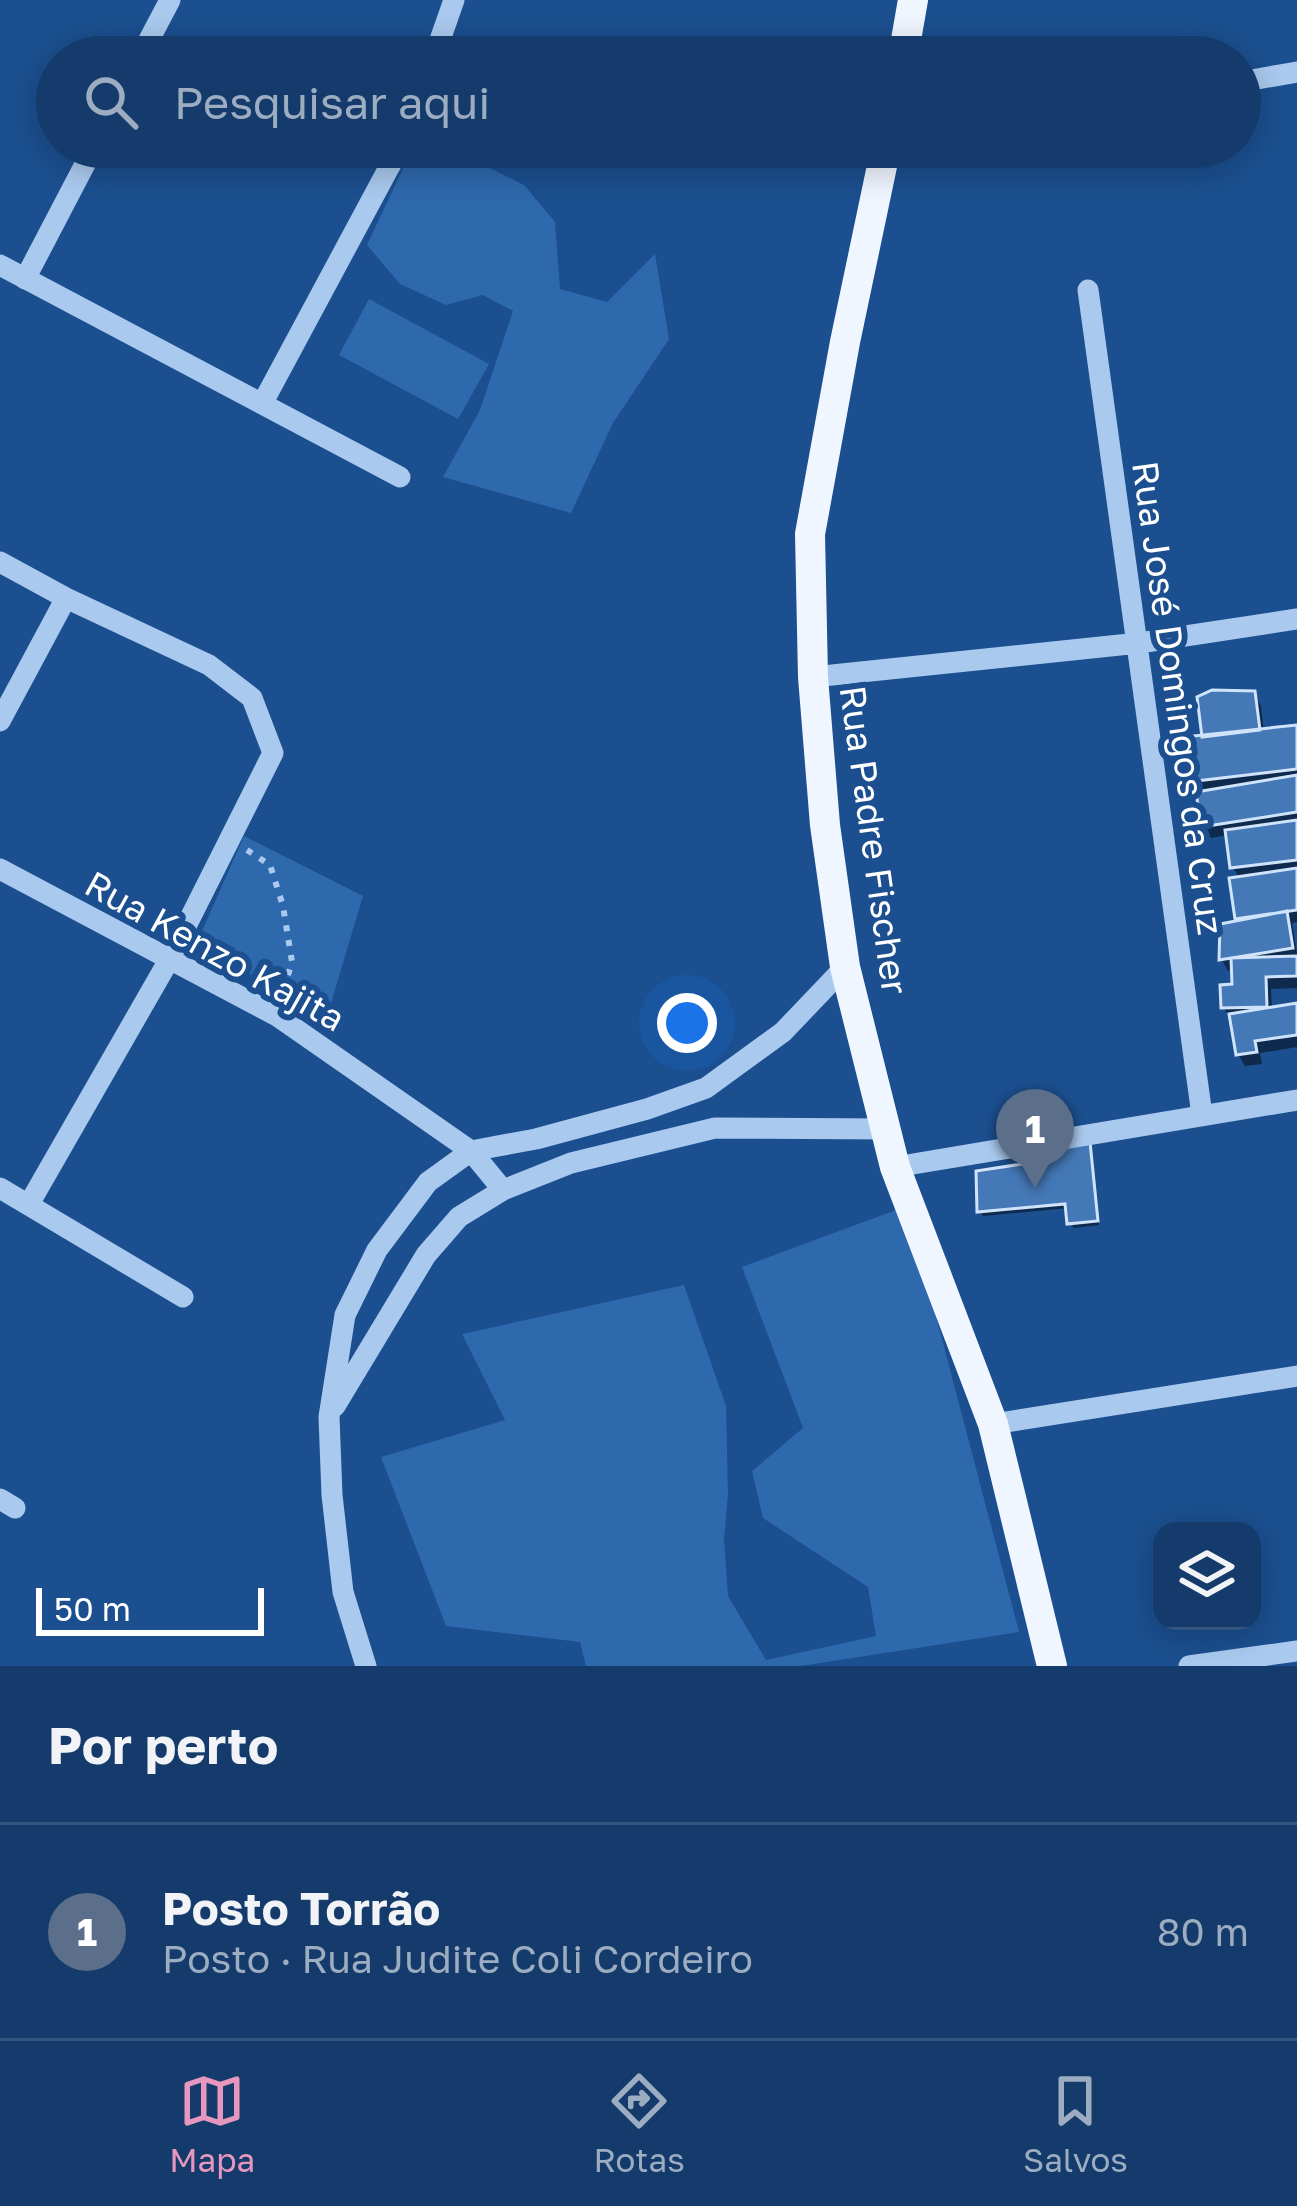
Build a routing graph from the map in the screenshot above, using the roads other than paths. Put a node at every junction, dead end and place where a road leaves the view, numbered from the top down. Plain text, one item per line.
1 (170, 0) edge
2 (454, 0) edge
3 (913, 0) edge
4 (151, 36) edge
5 (441, 36) edge
6 (907, 36) edge
7 (1297, 72) edge
8 (1261, 78) edge
9 (83, 168) edge
10 (389, 168) edge
11 (884, 168) edge
12 (0, 266) edge
13 (26, 279) junction
14 (1088, 290) dead end
15 (262, 404) junction
16 (400, 477) dead end
17 (0, 562) edge
18 (66, 598) junction
19 (1297, 620) edge
20 (1138, 643) junction
21 (812, 677) junction
22 (0, 721) edge
23 (0, 869) edge
24 (169, 960) junction
25 (844, 967) junction
26 (706, 1088) junction
27 (1297, 1100) edge
28 (1202, 1115) junction
29 (715, 1129) junction
30 (888, 1129) junction
31 (471, 1151) junction
32 (895, 1167) junction
33 (0, 1188) edge
34 (503, 1190) junction
35 (29, 1204) junction
36 (183, 1297) dead end
37 (1297, 1376) edge
38 (329, 1417) junction
39 (993, 1424) junction
40 (1297, 1651) edge
41 (366, 1666) edge
42 (1052, 1666) edge
43 (1189, 1666) edge

1 - 4 street
2 - 5 street
3 - 6 main road
7 - 8 street
9 - 13 street
10 - 15 street
11 - 21 main road, Rua Padre Fischer
12 - 13 street
13 - 15 street
14 - 20 street, Rua José Domingos da Cruz
15 - 16 street
17 - 18 street
18 - 22 street
18 - 24 street
19 - 20 street
20 - 21 street
20 - 28 street, Rua José Domingos da Cruz
21 - 25 main road, Rua Padre Fischer
23 - 24 street, Rua Kenzo Kajita
24 - 31 street, Rua Kenzo Kajita
24 - 35 street
25 - 26 street
25 - 30 main road, Rua Padre Fischer
26 - 29 street
26 - 31 street
27 - 28 street
28 - 32 street
29 - 30 street
29 - 34 street
30 - 32 main road, Rua Padre Fischer
31 - 34 street, Rua Kenzo Kajita
31 - 38 street
32 - 39 main road, Rua Padre Fischer
33 - 35 street
34 - 38 street
35 - 36 street
37 - 39 street
38 - 41 street
39 - 42 main road, Rua Padre Fischer
40 - 43 street

